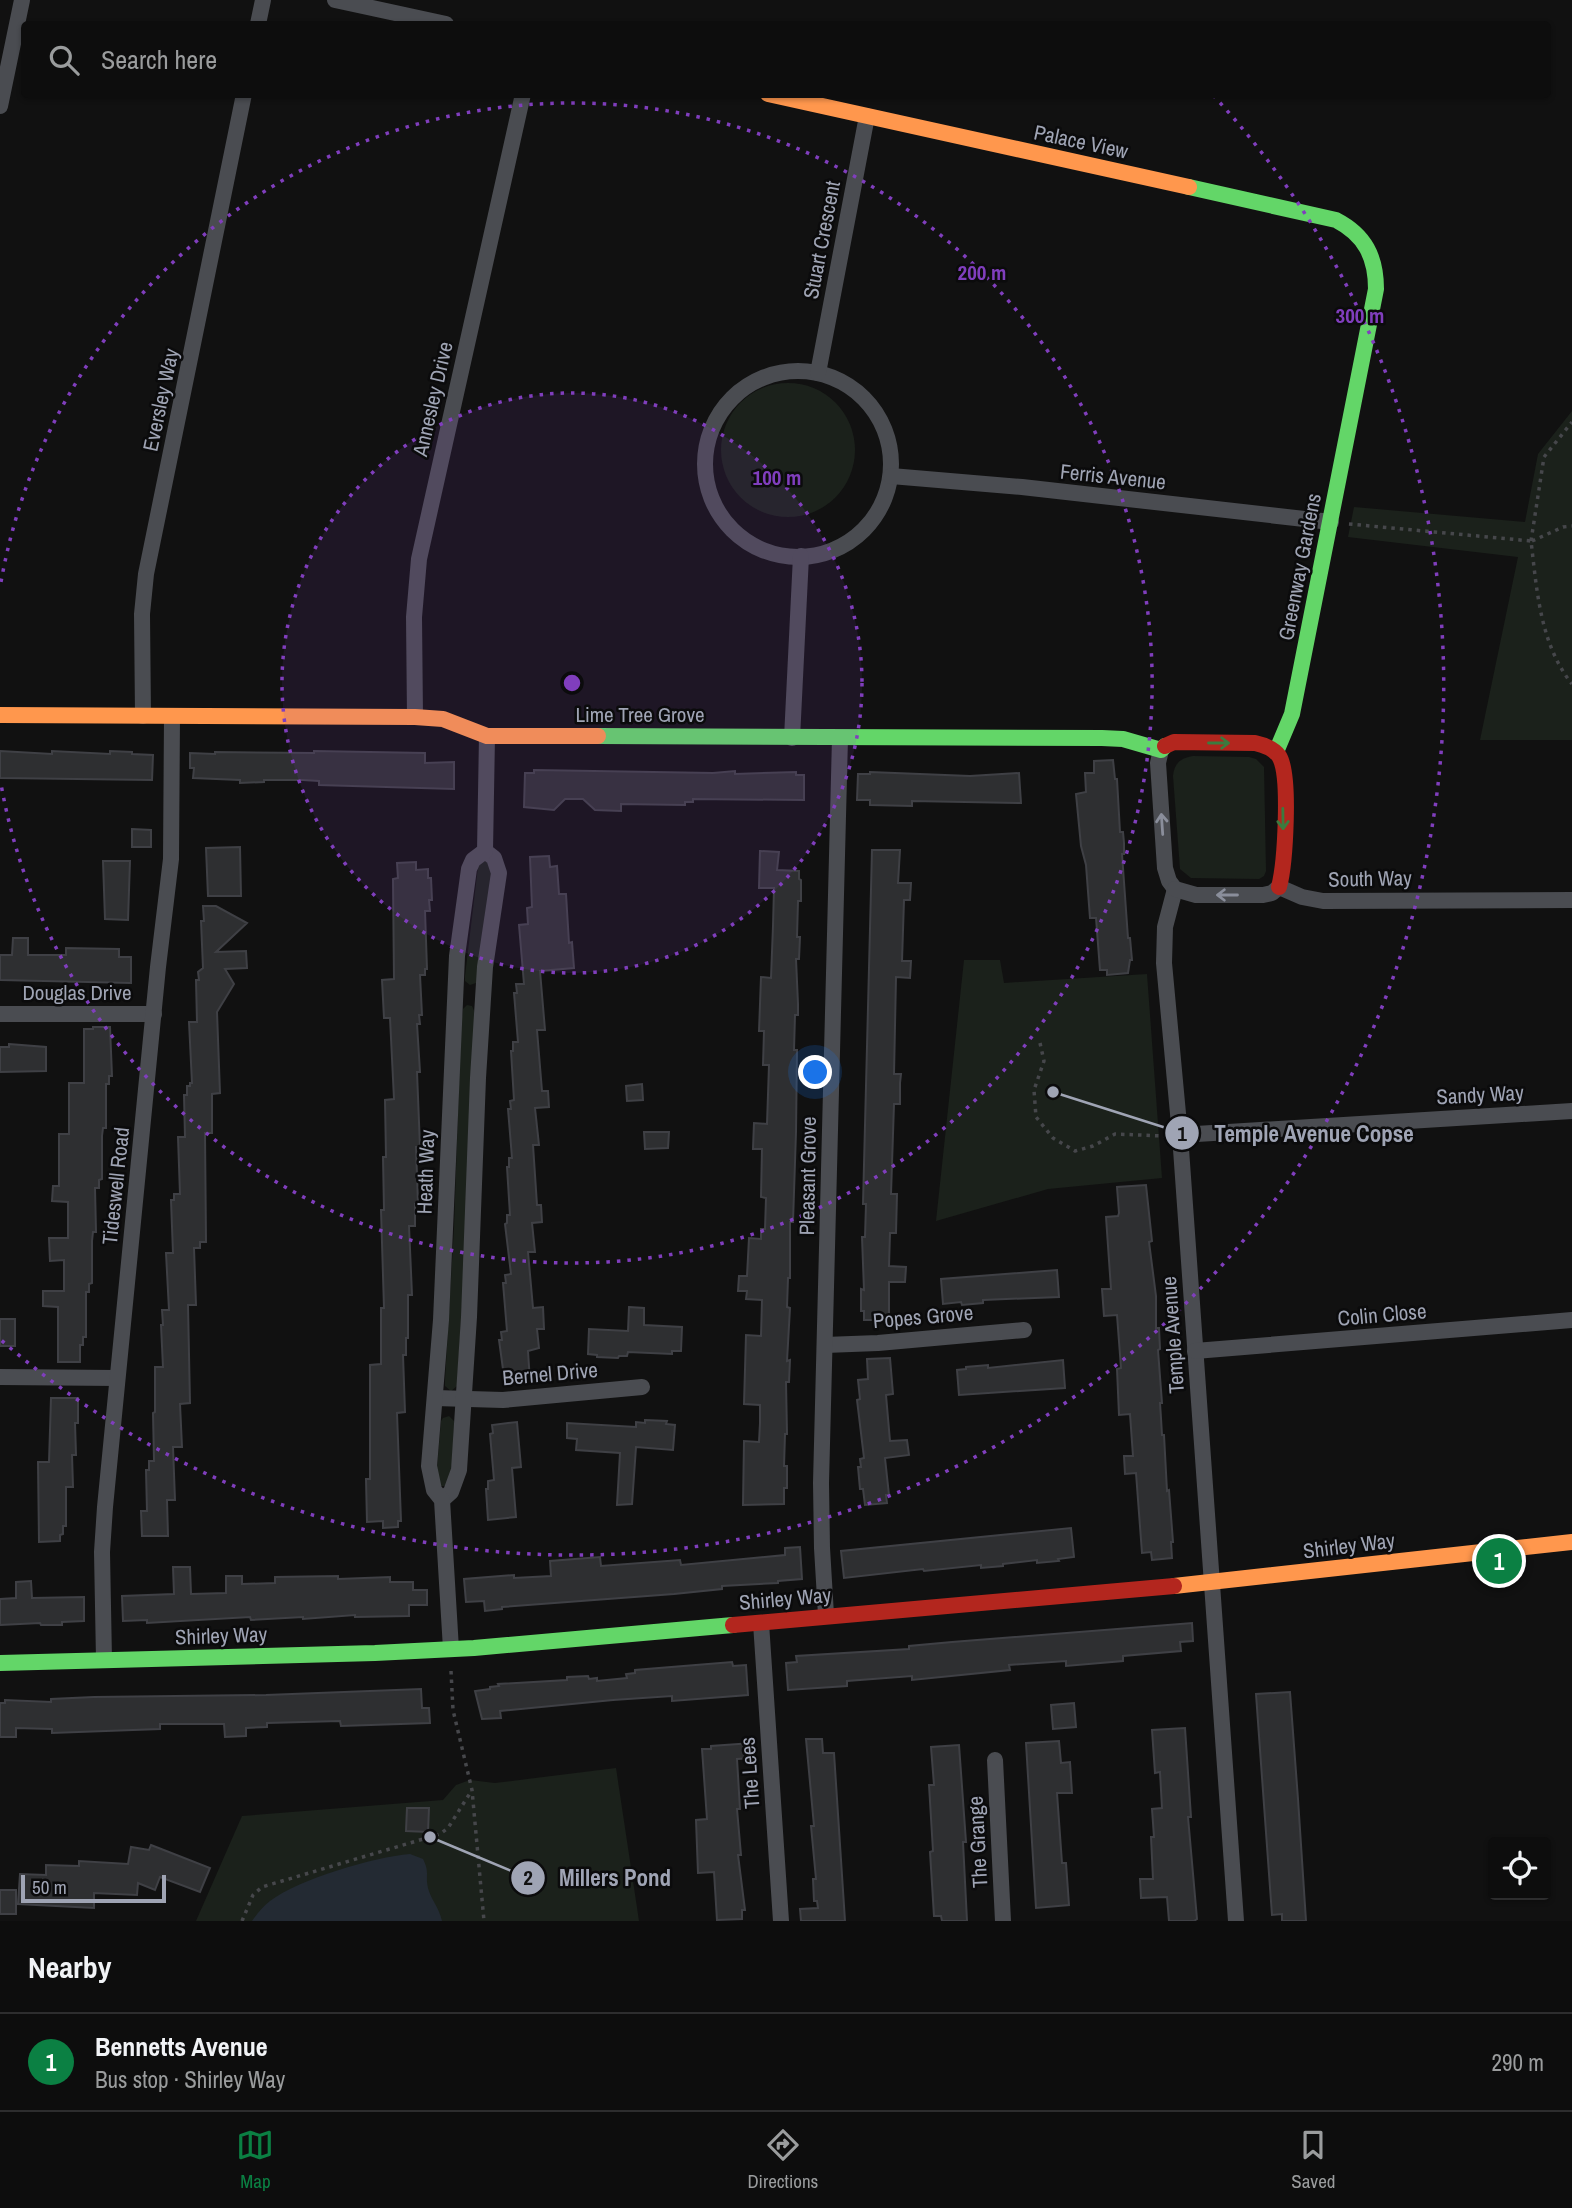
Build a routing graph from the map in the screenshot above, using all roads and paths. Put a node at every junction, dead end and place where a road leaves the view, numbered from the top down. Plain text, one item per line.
1 (22, 0) edge
2 (263, 0) edge
3 (335, 0) edge
4 (259, 21) edge
5 (432, 21) edge
6 (243, 98) edge
7 (522, 98) edge
8 (786, 98) edge
9 (0, 106) edge
10 (867, 116) junction
11 (1371, 253) joint
12 (818, 373) junction
13 (1572, 422) edge
14 (891, 476) junction
15 (1331, 522) junction
16 (1572, 526) edge
17 (1531, 541) junction
18 (801, 556) junction
19 (1572, 684) edge
20 (0, 715) edge
21 (143, 716) junction
22 (173, 717) junction
23 (415, 717) junction
24 (487, 736) junction
25 (792, 738) junction
26 (840, 738) junction
27 (1161, 750) junction
28 (1276, 752) junction
29 (485, 851) junction
30 (1279, 887) junction
31 (1175, 889) junction
32 (1572, 900) edge
33 (455, 994) junction
34 (483, 996) junction
35 (154, 1013) junction
36 (0, 1014) edge
37 (1040, 1043) dead end
38 (1572, 1111) edge
39 (1180, 1135) junction
40 (1572, 1320) edge
41 (1024, 1329) dead end
42 (825, 1345) junction
43 (1195, 1351) junction
44 (0, 1377) edge
45 (117, 1378) junction
46 (642, 1387) dead end
47 (435, 1398) junction
48 (462, 1400) junction
49 (442, 1500) junction
50 (1572, 1542) edge
51 (1211, 1583) junction
52 (826, 1615) junction
53 (761, 1623) junction
54 (451, 1649) junction
55 (104, 1660) junction
56 (0, 1663) edge
57 (995, 1760) dead end
58 (472, 1790) junction
59 (242, 1921) edge
60 (484, 1921) edge
61 (781, 1921) edge
62 (1003, 1921) edge
63 (1236, 1921) edge

1 - 9 street
2 - 4 street
3 - 5 street
6 - 21 street, Eversley Way
7 - 23 street, Annesley Drive
8 - 10 street, Palace View
10 - 11 street, Palace View
10 - 12 street, Stuart Crescent
11 - 15 street, Greenway Gardens
12 - 14 street
12 - 18 street
13 - 17 path
14 - 15 street, Ferris Avenue
14 - 18 street
15 - 17 path
15 - 28 street, Greenway Gardens
16 - 17 path
17 - 19 path
18 - 25 street
20 - 21 street, Lime Tree Grove
21 - 22 street, Lime Tree Grove
22 - 23 street, Lime Tree Grove
22 - 35 street, Tideswell Road
23 - 24 street, Lime Tree Grove
24 - 25 street, Lime Tree Grove
24 - 29 street
25 - 26 street, Lime Tree Grove
26 - 27 street, Lime Tree Grove
26 - 42 street, Pleasant Grove
27 -> 28 street, Lime Tree Grove
31 -> 27 street
28 -> 30 street
29 - 33 street, Heath Way
29 - 34 street
30 -> 31 street
30 - 32 street, South Way
31 - 39 street, Temple Avenue
33 - 34 street
33 - 47 street, Heath Way
34 - 48 street
35 - 36 street, Douglas Drive
35 - 45 street, Tideswell Road
37 - 39 path
38 - 39 street, Sandy Way
39 - 43 street, Temple Avenue
40 - 43 street, Colin Close
41 - 42 street, Popes Grove
42 - 52 street, Pleasant Grove
43 - 51 street, Temple Avenue
44 - 45 street
45 - 55 street, Tideswell Road
46 - 48 street, Bernel Drive
47 - 48 street, Bernel Drive
47 - 49 street, Heath Way
48 - 49 street
49 - 54 street, Heath Way
50 - 51 street, Shirley Way
51 - 52 street, Shirley Way
51 - 63 street, Temple Avenue
52 - 53 street, Shirley Way
53 - 54 street, Shirley Way
53 - 61 street, The Lees
54 - 55 street, Shirley Way
54 - 58 path
55 - 56 street, Shirley Way
57 - 62 street, The Grange
58 - 59 path
58 - 60 path

